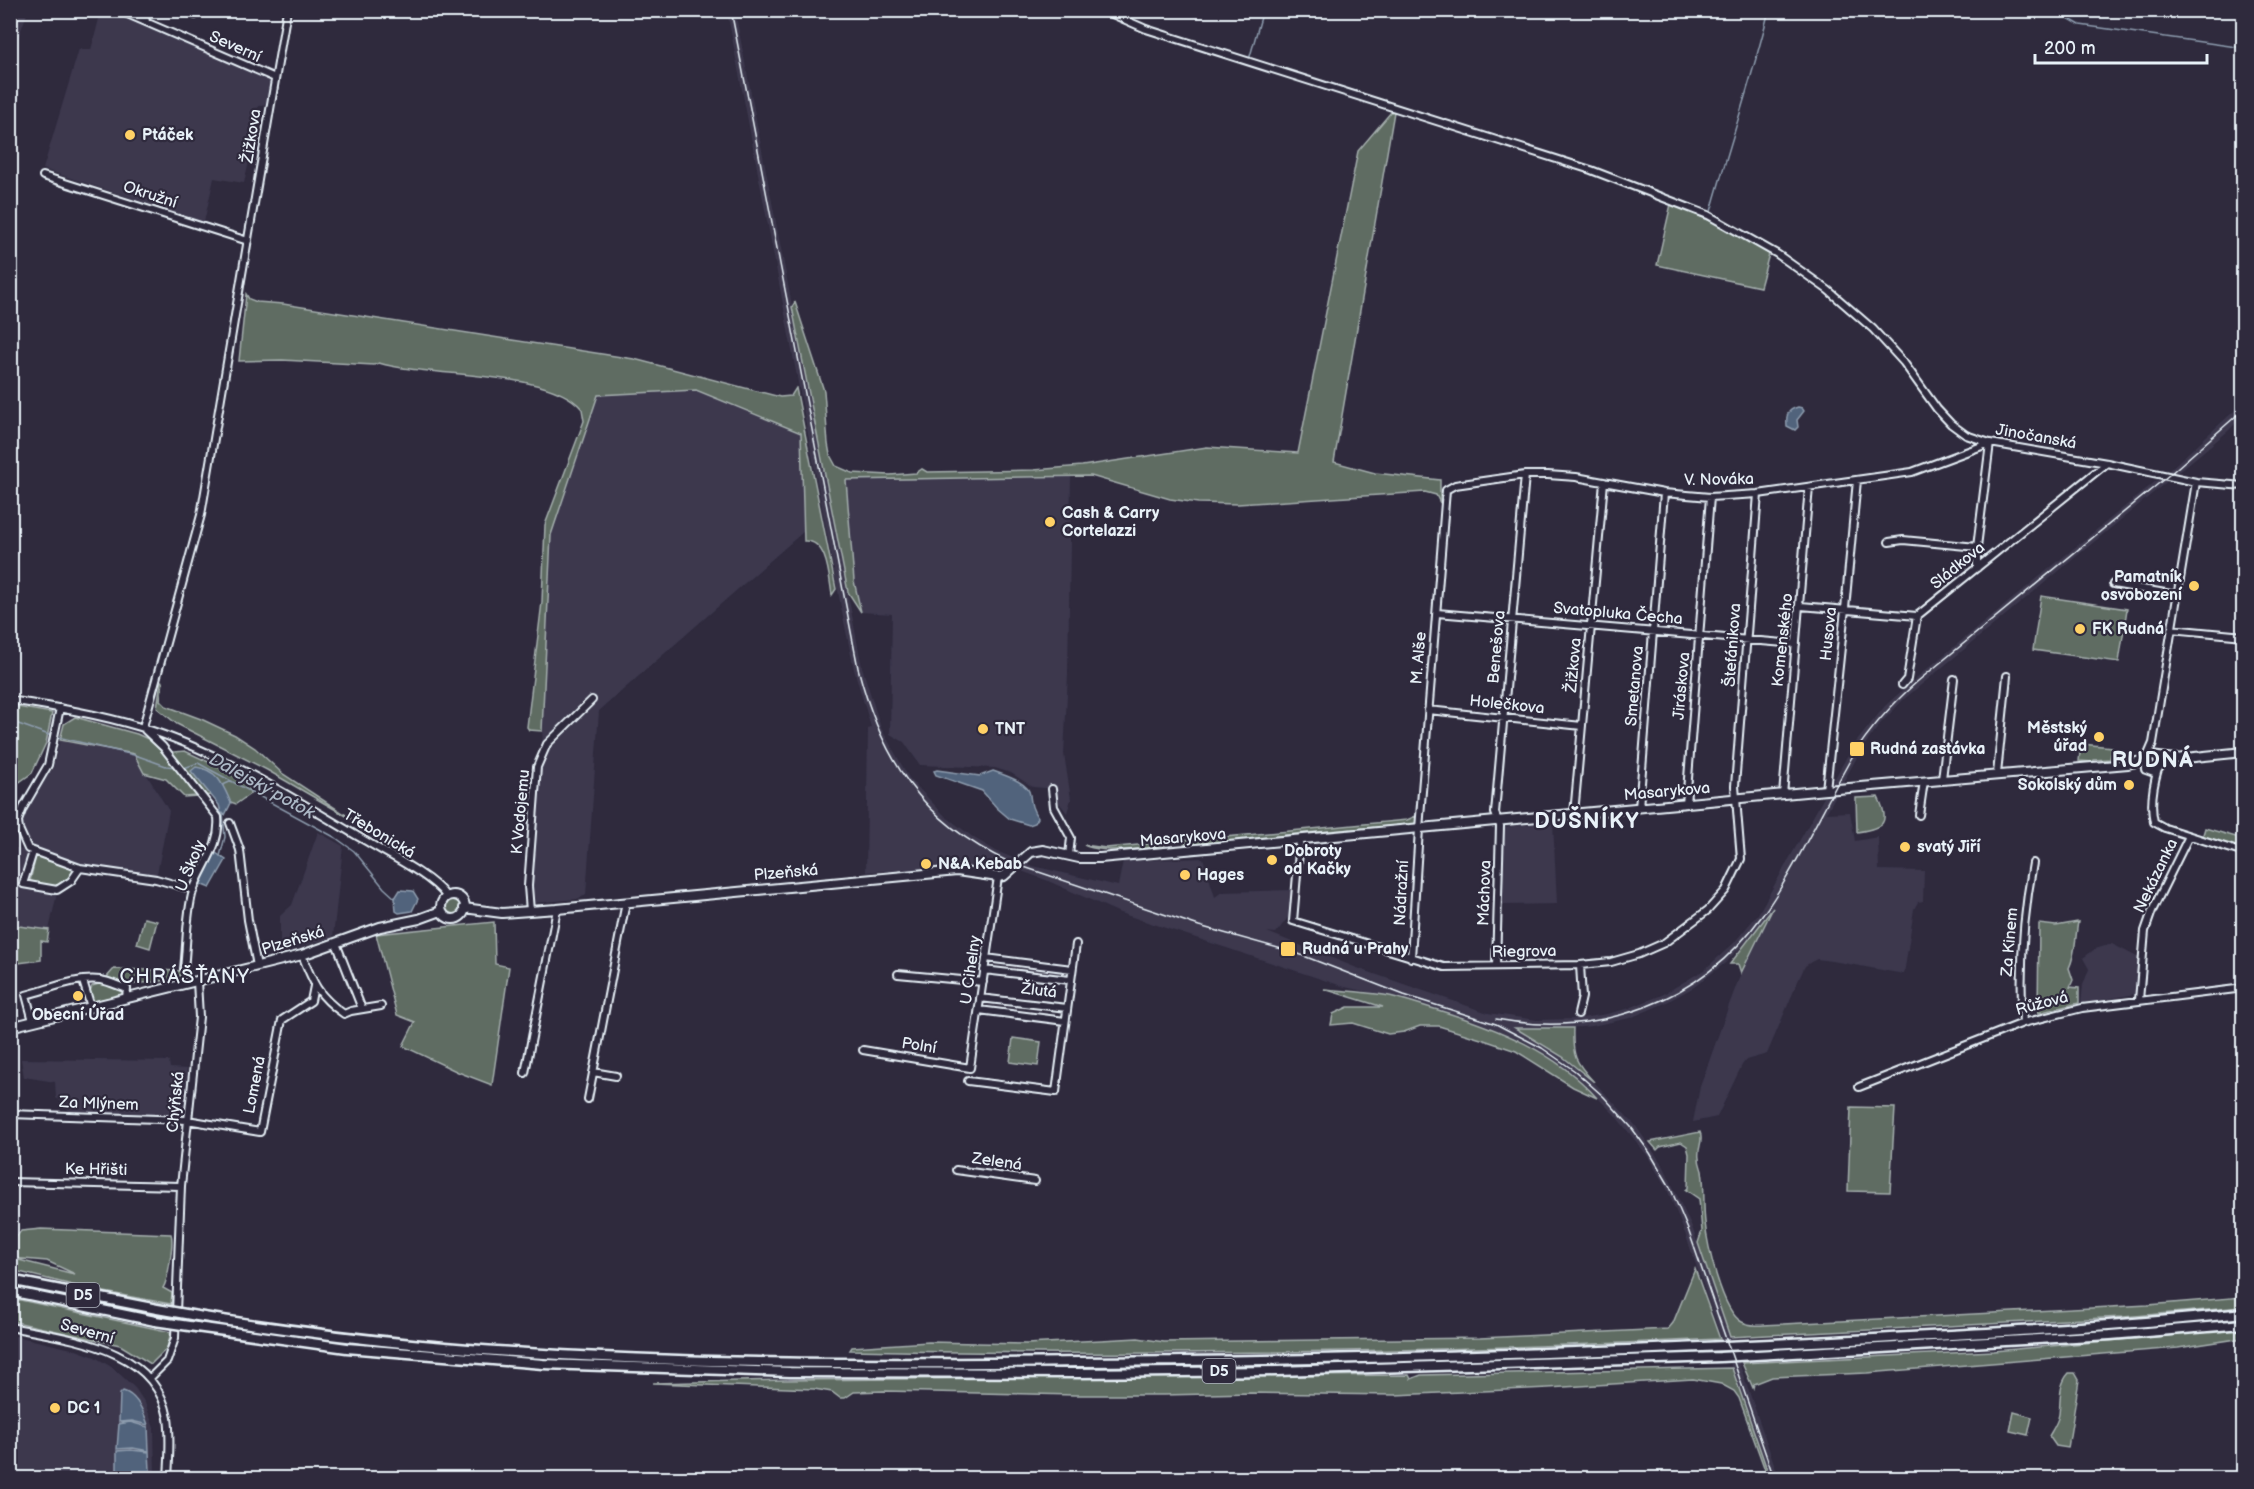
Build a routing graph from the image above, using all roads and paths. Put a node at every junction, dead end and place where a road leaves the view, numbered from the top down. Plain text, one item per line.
1 (118, 10) edge
2 (142, 10) edge
3 (287, 10) edge
4 (1103, 10) edge
5 (130, 16) junction
6 (146, 22) junction
7 (275, 78) junction
8 (43, 176) dead end
9 (248, 241) junction
10 (1990, 443) junction
11 (2107, 463) junction
12 (1526, 475) junction
13 (1857, 480) junction
14 (1604, 482) junction
15 (2196, 482) junction
16 (2244, 486) edge
17 (1809, 487) junction
18 (1446, 490) joint
19 (1664, 493) junction
20 (1758, 494) junction
21 (1710, 497) junction
22 (1889, 543) dead end
23 (1977, 547) junction
24 (1977, 568) junction
25 (2113, 584) dead end
26 (2176, 595) junction
27 (1801, 606) junction
28 (1845, 609) junction
29 (1437, 613) junction
30 (1917, 616) junction
31 (1513, 618) junction
32 (1590, 626) junction
33 (2171, 629) junction
34 (1653, 631) junction
35 (1700, 634) junction
36 (2244, 636) edge
37 (1747, 639) junction
38 (1796, 644) junction
39 (2007, 676) dead end
40 (1954, 679) dead end
41 (1902, 685) dead end
42 (10, 700) edge
43 (592, 700) dead end
44 (60, 708) junction
45 (1428, 710) junction
46 (1505, 718) junction
47 (1582, 726) junction
48 (143, 727) junction
49 (2244, 752) edge
50 (2152, 758) junction
51 (2175, 759) junction
52 (2128, 764) junction
53 (2159, 768) junction
54 (2147, 770) junction
55 (1997, 774) junction
56 (1942, 779) junction
57 (1924, 781) junction
58 (2154, 782) junction
59 (1052, 789) dead end
60 (1826, 790) junction
61 (1783, 795) junction
62 (1737, 799) junction
63 (1686, 804) junction
64 (1639, 808) junction
65 (1574, 814) junction
66 (1919, 815) dead end
67 (1499, 821) junction
68 (230, 823) dead end
69 (1419, 829) junction
70 (2189, 836) junction
71 (1300, 840) junction
72 (33, 852) junction
73 (2244, 853) edge
74 (1069, 855) junction
75 (2033, 863) dead end
76 (80, 868) junction
77 (998, 877) junction
78 (194, 890) junction
79 (446, 896) junction
80 (626, 902) junction
81 (464, 908) junction
82 (557, 909) junction
83 (441, 911) junction
84 (530, 911) junction
85 (336, 943) junction
86 (1076, 944) dead end
87 (302, 955) junction
88 (986, 958) junction
89 (1411, 958) junction
90 (1580, 965) junction
91 (257, 966) junction
92 (1496, 966) junction
93 (184, 969) dead end
94 (1072, 969) junction
95 (984, 970) junction
96 (898, 974) dead end
97 (1070, 980) junction
98 (82, 981) junction
99 (197, 981) junction
100 (983, 982) junction
101 (314, 986) junction
102 (2244, 988) edge
103 (126, 998) junction
104 (980, 998) junction
105 (2139, 1000) junction
106 (10, 1002) edge
107 (381, 1006) dead end
108 (91, 1007) junction
109 (1067, 1008) junction
110 (362, 1009) junction
111 (979, 1010) junction
112 (1578, 1014) dead end
113 (33, 1021) junction
114 (1065, 1022) junction
115 (2023, 1023) junction
116 (13, 1026) edge
117 (862, 1050) dead end
118 (970, 1068) joint
119 (593, 1072) junction
120 (525, 1073) dead end
121 (616, 1076) dead end
122 (968, 1082) dead end
123 (1858, 1087) dead end
124 (588, 1099) dead end
125 (10, 1114) edge
126 (187, 1120) junction
127 (956, 1170) dead end
128 (1035, 1181) dead end
129 (10, 1182) edge
130 (182, 1186) junction
131 (10, 1280) edge
132 (10, 1291) edge
133 (2244, 1313) edge
134 (2244, 1324) edge
135 (10, 1327) edge
136 (150, 1378) junction
137 (168, 1479) edge

1 - 5 street, Severní
2 - 5 street
2 - 6 street
3 - 7 street, Žižkova
4 - 10 street, Jinočanská
5 - 6 street, Severní
6 - 7 street, Severní
7 - 9 street, Žižkova
8 - 9 street, Okružní
9 - 48 street, Žižkova
10 - 11 street, Jinočanská
10 - 13 street, V. Nováka
10 - 23 street
11 - 15 street, Jinočanská
11 - 24 street, Sládkova
12 - 14 street, V. Nováka
12 - 18 street, V. Nováka
12 - 31 street, Benešova
13 - 17 street, V. Nováka
13 - 28 street, Husova
14 - 19 street, V. Nováka
14 - 32 street, Žižkova
15 - 16 street, Jinočanská
15 - 26 street
17 - 20 street, V. Nováka
17 - 27 street, Komenského
18 - 29 street, M. Alše
19 - 21 street, V. Nováka
19 - 34 street, Smetanova
20 - 21 street, V. Nováka
20 - 37 street, Štefánikova
21 - 35 street, Jiráskova
22 - 23 street
23 - 24 street
24 - 30 street, Sládkova
25 - 26 street
26 - 33 street
27 - 28 street
27 - 38 street, Komenského
28 - 30 street
28 - 60 street, Husova
29 - 31 street, Svatopluka Čecha
29 - 45 street, M. Alše
30 - 41 street
31 - 32 street, Svatopluka Čecha
31 - 46 street, Benešova
32 - 34 street, Svatopluka Čecha
32 - 47 street, Žižkova
33 - 36 street
33 - 50 street
34 - 35 street, Svatopluka Čecha
34 - 64 street, Smetanova
35 - 37 street, Svatopluka Čecha
35 - 63 street, Jiráskova
37 - 38 street, Svatopluka Čecha
37 - 62 street, Štefánikova
38 - 61 street, Komenského
39 - 55 street
40 - 56 street
42 - 44 street, Třebonická
43 - 84 street, K Vodojemu
44 - 48 street, Třebonická
44 - 72 street
45 - 46 street, Holečkova
45 - 69 street, M. Alše
46 - 47 street, Holečkova
46 - 67 street, Benešova
47 - 65 street, Žižkova
48 - 78 street, U Školy
48 - 79 street, Třebonická
49 - 51 main road
50 - 51 main road
50 - 52 main road
50 - 53 main road
50 - 54 main road
51 - 53 main road
52 - 54 main road
52 - 55 main road, Masarykova
53 - 54 main road
53 - 58 street
54 - 58 street
55 - 56 main road, Masarykova
56 - 57 main road, Masarykova
57 - 60 main road, Masarykova
57 - 66 street
58 - 70 street
59 - 74 street
60 - 61 main road, Masarykova
61 - 62 main road, Masarykova
62 - 63 main road, Masarykova
62 - 90 street, Riegrova
63 - 64 main road, Masarykova
64 - 65 main road, Masarykova
65 - 67 main road, Masarykova
67 - 69 main road, Masarykova
67 - 92 street, Máchova
68 - 91 street
69 - 71 main road, Masarykova
69 - 89 street, Nádražní
70 - 73 street
70 - 105 street, Nekázanka
71 - 74 main road, Masarykova
71 - 89 street, Riegrova
72 - 76 street
72 - 76 street
74 - 77 main road
75 - 115 street, Za Kinem
76 - 78 street
77 - 80 main road, Plzeňská
77 - 88 street, U Cihelny
78 - 93 street, U Školy
79 - 81 main road, Plzeňská
79 - 83 main road
80 - 82 main road, Plzeňská
80 - 119 street
81 - 83 main road, Plzeňská
81 - 84 main road, Plzeňská
82 - 84 main road, Plzeňská
82 - 120 street
83 - 85 main road, Plzeňská
85 - 87 main road, Plzeňská
85 - 110 street
86 - 94 street, Žlutá
87 - 91 main road, Plzeňská
87 - 101 street
88 - 94 street, Žlutá
88 - 95 street, U Cihelny
89 - 92 street, Riegrova
90 - 92 street, Riegrova
90 - 112 street
91 - 99 main road, Plzeňská
94 - 97 street, Žlutá
95 - 97 street, Žlutá
95 - 100 street, U Cihelny
96 - 100 street
97 - 109 street, Žlutá
98 - 103 street
98 - 108 street
98 - 113 street
99 - 103 main road, Plzeňská
99 - 126 street, Chýňská
100 - 104 street, U Cihelny
101 - 110 street
101 - 126 street, Lomená
102 - 105 street, Růžová
103 - 108 main road, Plzeňská
104 - 109 street, Žlutá
104 - 111 street, U Cihelny
105 - 115 street, Růžová
106 - 116 street
107 - 110 street
108 - 113 main road, Plzeňská
109 - 114 street
111 - 114 street
111 - 118 street, U Cihelny
113 - 116 main road, Plzeňská
114 - 122 street
115 - 123 street, Růžová
117 - 118 street, Polní
119 - 121 street
119 - 124 street
125 - 126 street, Za Mlýnem
126 - 130 street, Chýňská
127 - 128 street, Zelená
129 - 130 street, Ke Hřišti
130 - 136 street, Chýňská
131 - 133 highway, D5, bridge
132 - 134 highway, D5, bridge
135 - 136 street, Severní
136 - 137 street

